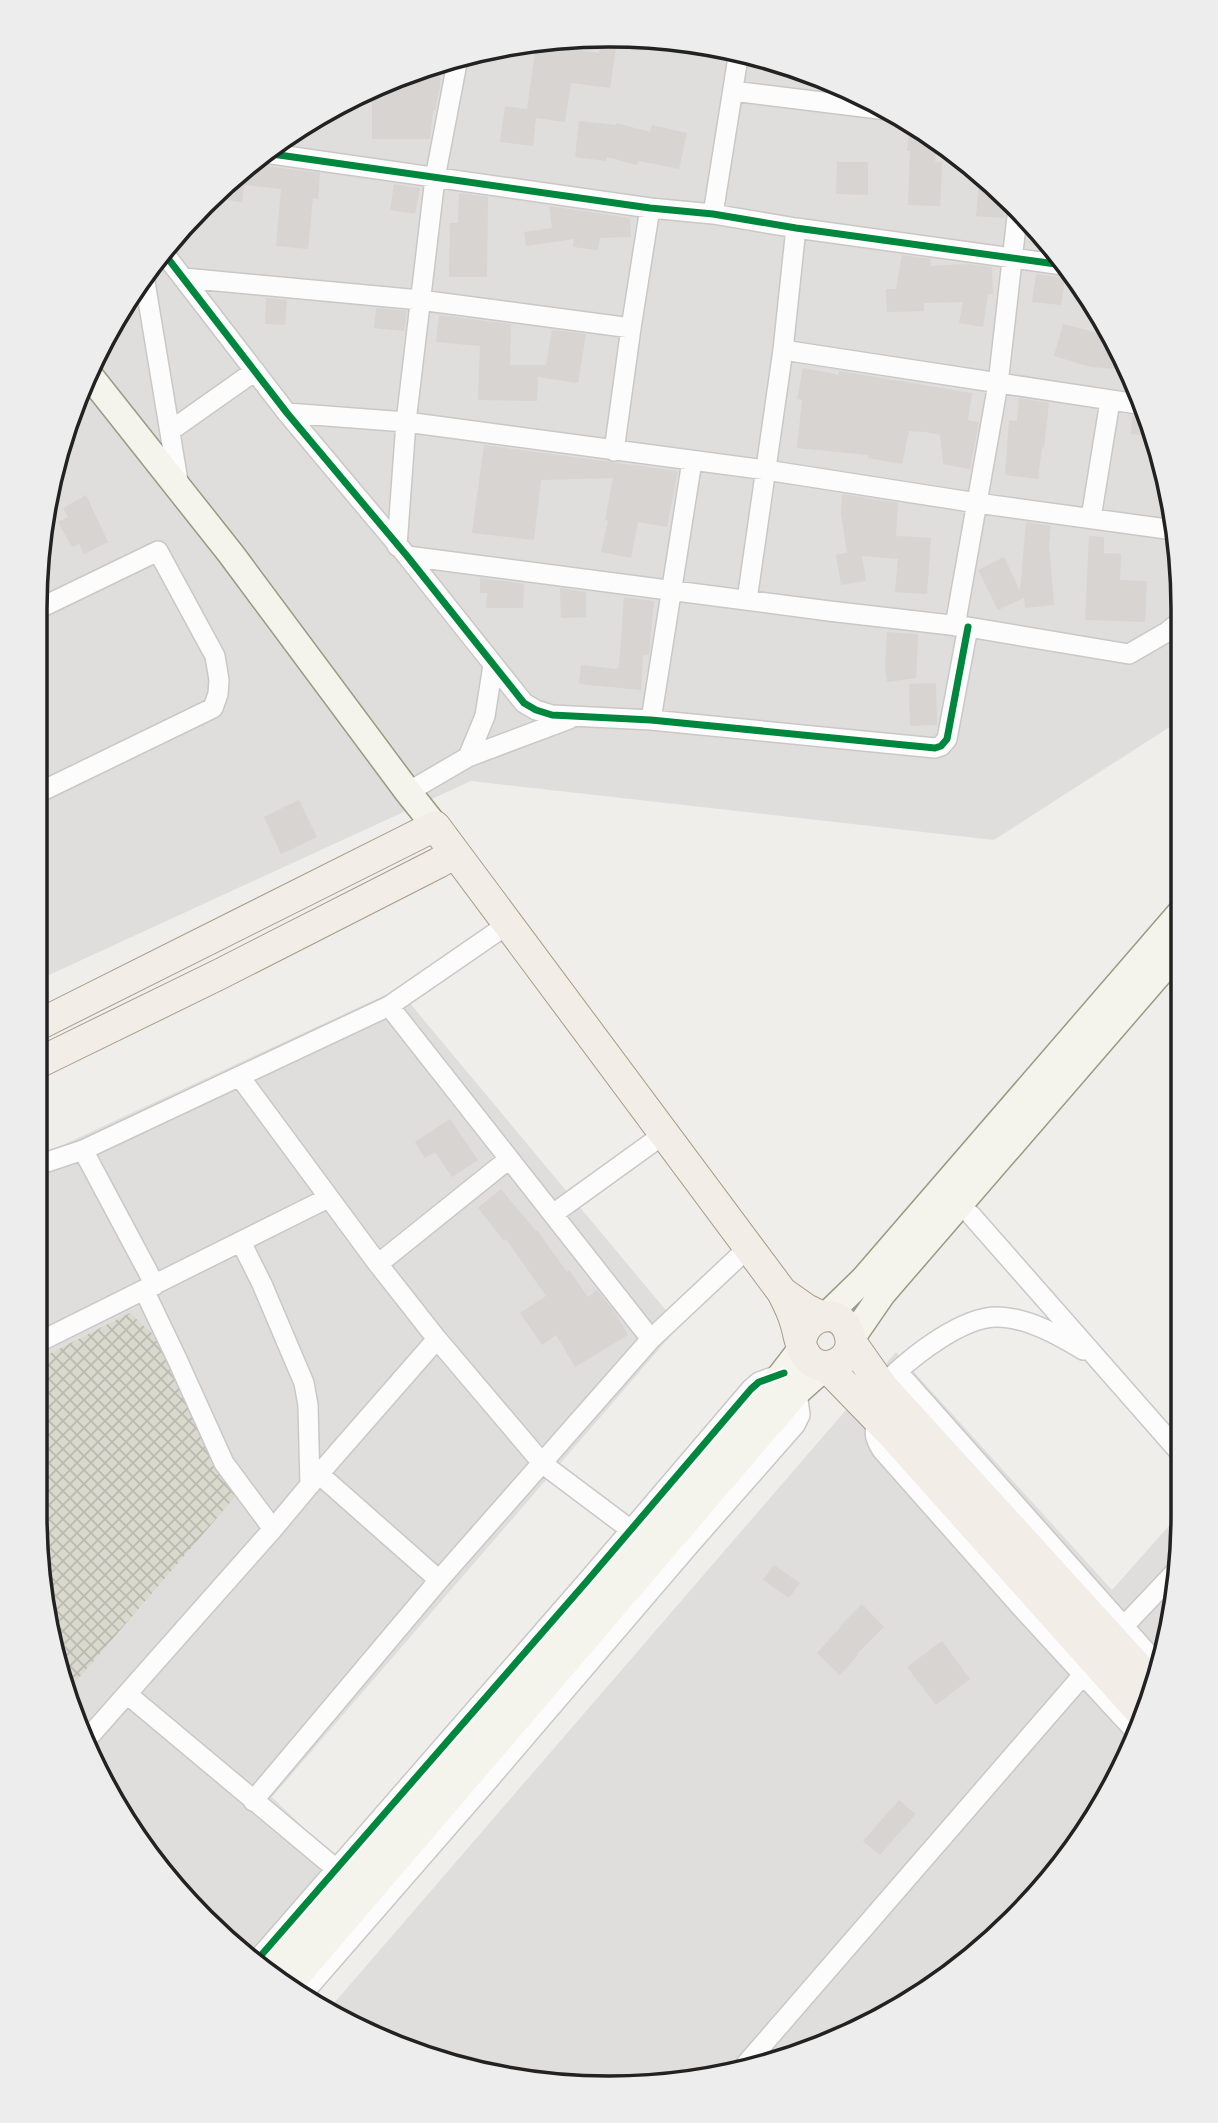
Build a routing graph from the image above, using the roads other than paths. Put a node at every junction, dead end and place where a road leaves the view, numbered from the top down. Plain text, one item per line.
1 (734, 61) edge
2 (456, 68) edge
3 (733, 90) junction
4 (843, 99) edge
5 (830, 102) junction
6 (859, 106) edge
7 (278, 155) edge
8 (435, 178) junction
9 (650, 208) junction
10 (713, 214) junction
11 (1017, 224) edge
12 (796, 228) junction
13 (1014, 258) junction
14 (169, 260) edge
15 (1052, 263) edge
16 (184, 278) junction
17 (146, 291) edge
18 (420, 300) junction
19 (631, 328) junction
20 (783, 350) junction
21 (255, 371) junction
22 (95, 383) edge
23 (998, 384) junction
24 (1110, 401) junction
25 (1132, 404) edge
26 (287, 413) junction
27 (406, 422) junction
28 (170, 431) junction
29 (614, 451) junction
30 (692, 461) junction
31 (766, 470) junction
32 (179, 488) junction
33 (977, 503) junction
34 (1091, 519) junction
35 (1165, 529) edge
36 (402, 551) junction
37 (672, 589) junction
38 (747, 600) junction
39 (47, 605) edge
40 (961, 627) junction
41 (1171, 629) edge
42 (493, 665) junction
43 (573, 717) junction
44 (651, 720) junction
45 (468, 757) junction
46 (47, 784) edge
47 (408, 792) junction
48 (435, 826) junction
49 (455, 853) junction
50 (508, 924) junction
51 (1171, 924) edge
52 (1171, 960) edge
53 (389, 1006) junction
54 (47, 1020) edge
55 (47, 1059) edge
56 (240, 1077) junction
57 (664, 1133) junction
58 (83, 1150) junction
59 (509, 1159) junction
60 (47, 1162) edge
61 (328, 1198) junction
62 (553, 1214) junction
63 (971, 1215) dead end
64 (241, 1242) junction
65 (749, 1247) junction
66 (378, 1264) junction
67 (149, 1287) junction
68 (782, 1292) junction
69 (824, 1316) junction
70 (47, 1338) edge
71 (437, 1339) junction
72 (651, 1339) junction
73 (851, 1340) junction
74 (802, 1346) junction
75 (1095, 1358) junction
76 (826, 1366) junction
77 (890, 1378) junction
78 (790, 1383) junction
79 (878, 1419) junction
80 (1171, 1443) edge
81 (543, 1464) junction
82 (314, 1479) junction
83 (273, 1529) junction
84 (631, 1530) junction
85 (439, 1580) junction
86 (1167, 1580) edge
87 (1124, 1626) junction
88 (1152, 1658) edge
89 (1083, 1675) junction
90 (1147, 1676) edge
91 (127, 1694) junction
92 (1136, 1707) edge
93 (1130, 1725) edge
94 (92, 1734) edge
95 (253, 1801) junction
96 (335, 1868) junction
97 (261, 1955) edge
98 (275, 1966) edge
99 (295, 1980) edge
100 (307, 1987) edge
101 (752, 2058) edge

1 - 3 street
2 - 8 street
3 - 5 street
3 - 10 street
4 - 5 street
5 - 6 street
7 - 8 street
8 - 9 street
8 - 18 street
9 - 10 street
9 - 19 street
10 - 12 street
11 - 13 street
12 - 13 street
12 - 20 street
13 - 15 street
13 - 23 street
14 - 16 street
16 - 18 street
16 - 21 street
17 - 28 street
18 - 19 street
18 - 27 street
19 - 29 street
20 - 23 street
20 - 31 street
21 - 26 street
21 - 28 street
22 - 32 main road
23 - 24 street
23 - 33 street
24 - 25 street
24 - 34 street
26 - 27 street
26 - 36 street
27 - 29 street
27 - 36 street
28 - 32 street
29 - 30 street
30 - 31 street
30 - 37 street
31 - 33 street
31 - 38 street
32 - 47 main road
33 - 34 street
33 - 40 street
34 - 35 street
36 - 37 street
36 - 42 street
37 - 38 street
37 - 44 street
38 - 40 street
39 - 46 street
40 - 41 street
40 - 44 street
42 - 43 street
42 - 45 street
43 - 44 street
43 - 45 street
45 - 47 street
47 - 48 main road
48 - 49 main road
48 - 54 main road
49 - 50 main road
49 - 55 main road
50 - 53 street
50 - 57 main road
51 - 69 main road
52 - 73 main road
53 - 56 street
53 - 59 street
56 - 58 street
56 - 61 street
57 - 62 street
57 - 65 main road
58 - 60 street
58 - 67 street
59 - 62 street
59 - 66 street
61 - 64 street
61 - 66 street
62 - 72 street
63 - 75 street
64 - 67 street
64 - 82 street
65 - 68 main road
65 - 72 street
66 - 71 street
67 - 70 street
67 - 83 street
68 - 69 main road
68 - 74 main road
69 - 73 main road
69 - 74 main road
71 - 81 street
71 - 82 street
72 - 81 street
73 - 76 main road
73 - 77 main road
74 - 76 main road
74 - 78 main road
75 - 77 street
75 - 80 street
76 - 78 main road
76 - 79 main road
77 - 87 street
77 - 90 main road
78 - 84 street
78 - 98 main road
78 - 99 main road
78 - 100 street
79 - 89 street
79 - 92 main road
81 - 84 street
81 - 85 street
82 - 83 street
82 - 85 street
83 - 91 street
84 - 96 street
85 - 95 street
86 - 87 street
87 - 88 street
89 - 93 street
89 - 101 street
91 - 94 street
91 - 95 street
95 - 96 street
96 - 97 street

